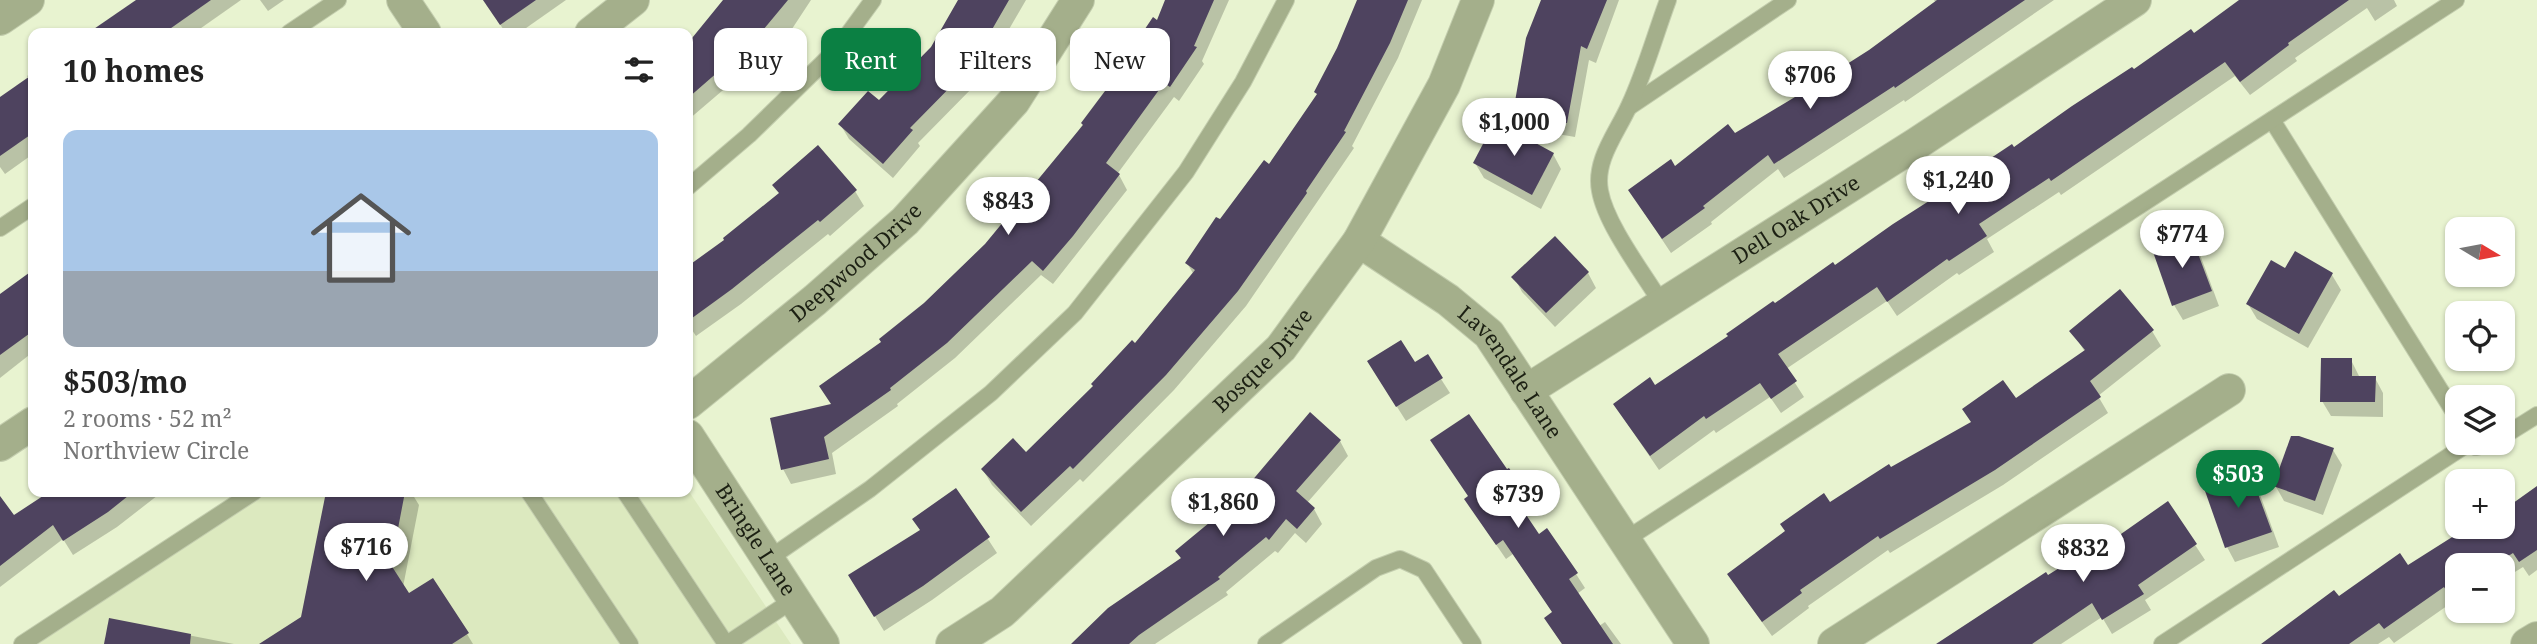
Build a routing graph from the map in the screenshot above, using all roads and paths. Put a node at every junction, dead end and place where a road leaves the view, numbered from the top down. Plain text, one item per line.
1 (28, 0) edge
2 (338, 0) edge
3 (403, 0) edge
4 (633, 0) edge
5 (873, 0) edge
6 (1078, 0) edge
7 (1286, 0) edge
8 (1478, 0) edge
9 (1668, 0) edge
10 (1788, 0) edge
11 (2135, 0) edge
12 (2456, 0) edge
13 (0, 19) edge
14 (296, 28) edge
15 (422, 28) edge
16 (597, 28) edge
17 (1629, 107) junction
18 (2272, 120) junction
19 (693, 183) edge
20 (28, 209) edge
21 (0, 228) edge
22 (1359, 241) junction
23 (1662, 304) junction
24 (2229, 390) dead end
25 (1526, 391) junction
26 (2445, 398) edge
27 (693, 400) edge
28 (2537, 415) edge
29 (28, 426) edge
30 (2515, 429) edge
31 (693, 444) edge
32 (0, 445) edge
33 (2453, 455) edge
34 (246, 497) edge
35 (531, 497) edge
36 (628, 497) edge
37 (1625, 540) junction
38 (767, 560) junction
39 (793, 600) junction
40 (2537, 638) edge
41 (22, 644) edge
42 (630, 644) edge
43 (727, 644) edge
44 (823, 644) edge
45 (952, 644) edge
46 (1266, 644) edge
47 (1473, 644) edge
48 (1693, 644) edge
49 (1834, 644) edge
50 (2162, 644) edge
51 (2526, 644) edge

1 - 13 street
2 - 14 lane
3 - 15 street
4 - 16 street
5 - 19 lane
6 - 27 street, Deepwood Drive
7 - 38 lane
8 - 22 street, Bosque Drive
9 - 17 lane
10 - 17 lane
11 - 23 street, Dell Oak Drive
12 - 18 lane
17 - 23 lane
18 - 26 lane
18 - 37 lane
20 - 21 lane
22 - 25 street, Lavendale Lane
22 - 45 street, Bosque Drive
23 - 25 street, Dell Oak Drive
24 - 49 street
25 - 37 street, Lavendale Lane
28 - 30 lane
29 - 32 street
31 - 38 street, Bringle Lane
33 - 50 lane
34 - 41 lane
35 - 42 lane
36 - 43 lane
37 - 48 street, Lavendale Lane
38 - 39 street, Bringle Lane
39 - 43 lane
39 - 44 street, Bringle Lane
40 - 51 street
46 - 47 lane

